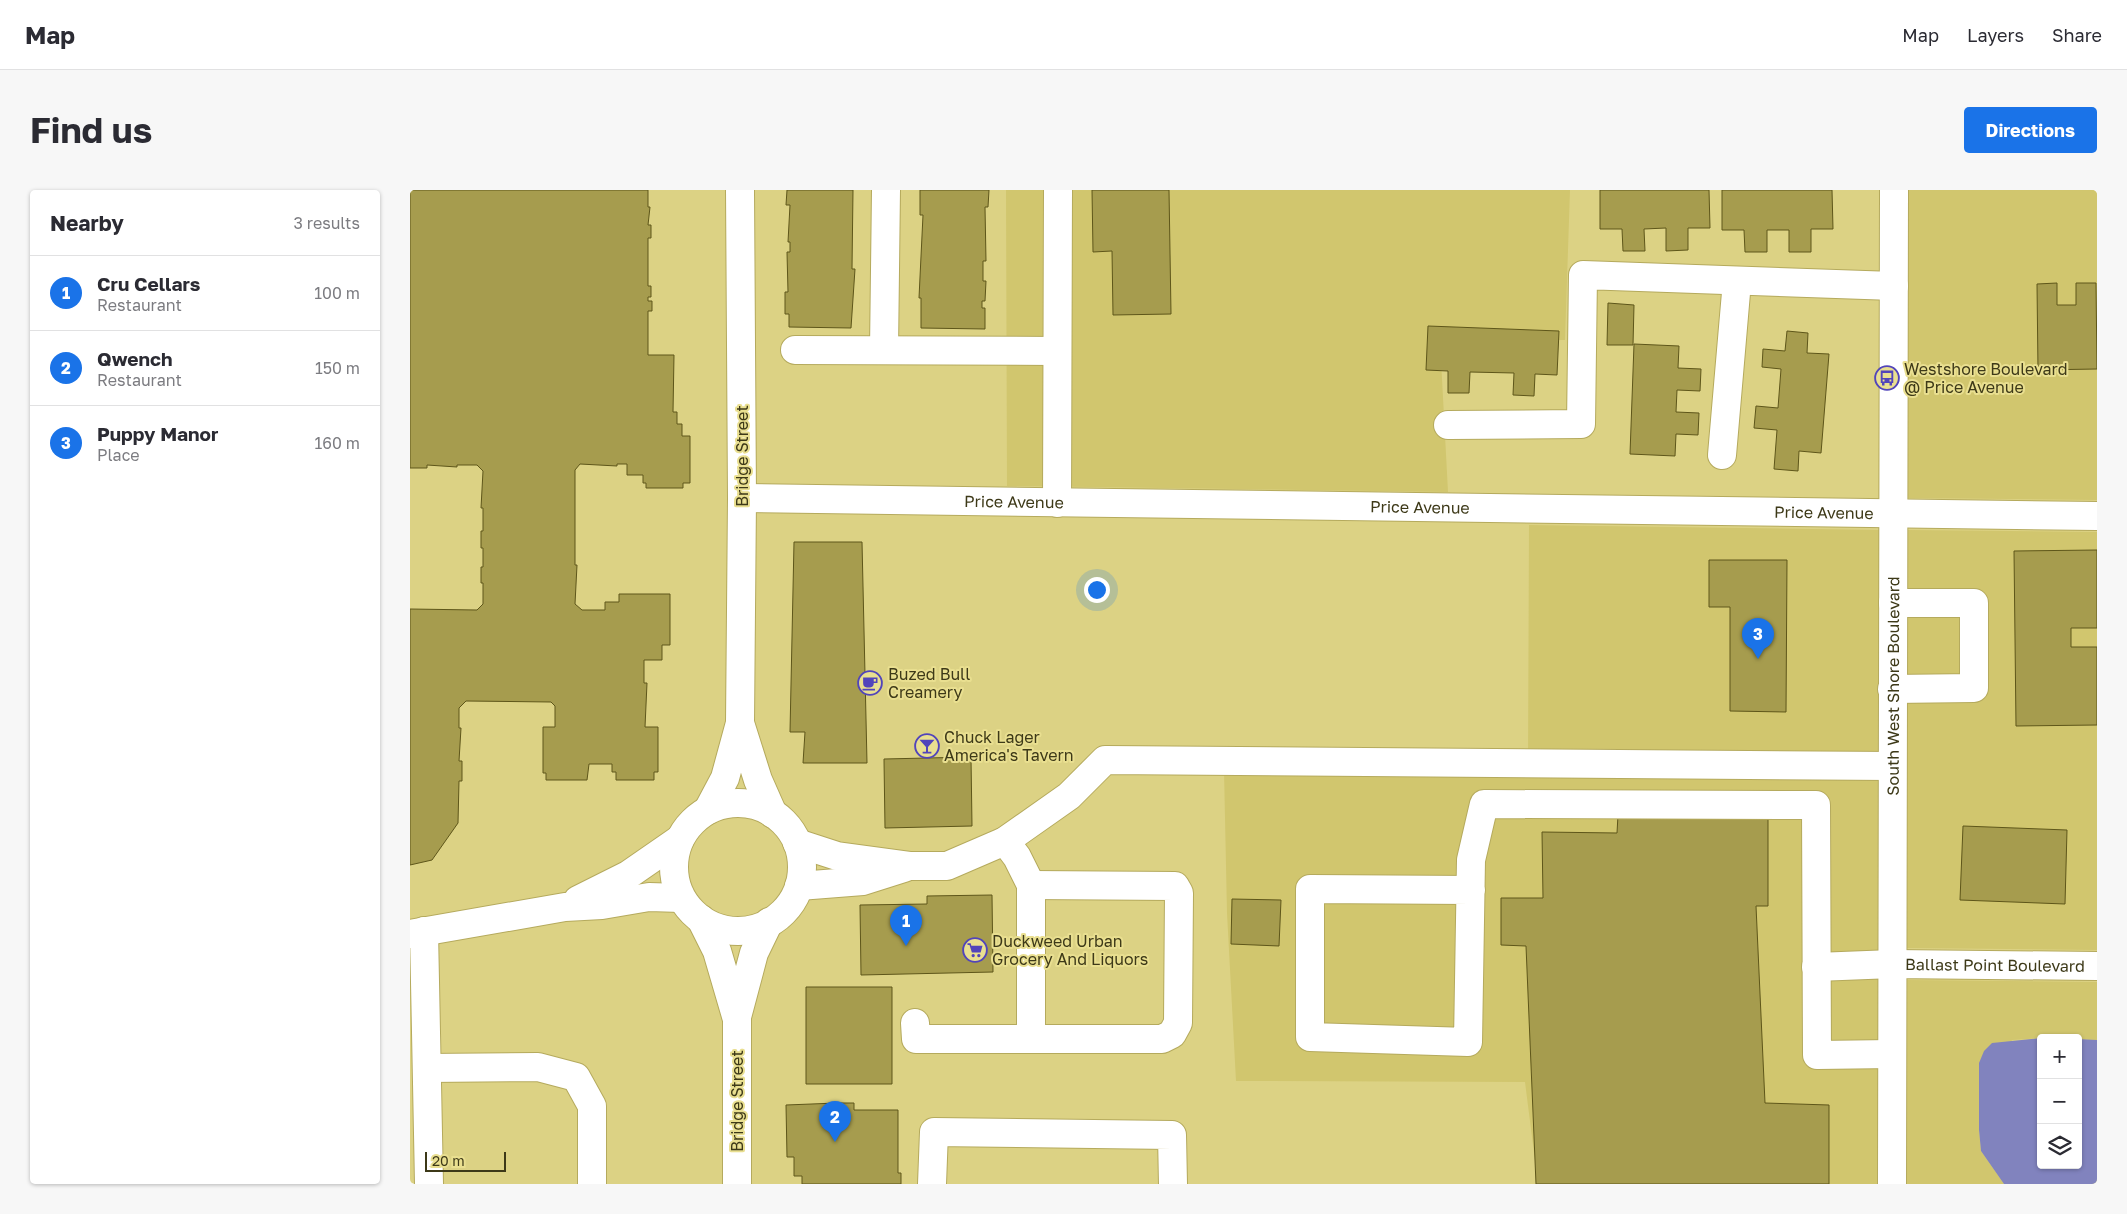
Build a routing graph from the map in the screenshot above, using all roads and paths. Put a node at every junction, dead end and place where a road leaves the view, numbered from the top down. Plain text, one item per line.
1 (740, 190) edge
2 (886, 190) edge
3 (1058, 190) edge
4 (1894, 190) edge
5 (1737, 281) junction
6 (1894, 286) junction
7 (795, 350) dead end
8 (884, 350) junction
9 (1057, 351) junction
10 (1448, 425) dead end
11 (1722, 454) dead end
12 (742, 498) junction
13 (1057, 502) junction
14 (1894, 514) junction
15 (2097, 516) edge
16 (1893, 603) junction
17 (1892, 689) junction
18 (740, 723) junction
19 (1892, 766) junction
20 (708, 810) junction
21 (773, 814) junction
22 (680, 839) junction
23 (1005, 841) junction
24 (797, 842) junction
25 (910, 866) junction
26 (1031, 885) junction
27 (799, 886) junction
28 (1471, 890) junction
29 (681, 898) junction
30 (565, 907) junction
31 (701, 919) junction
32 (769, 922) junction
33 (417, 932) edge
34 (1893, 964) junction
35 (2097, 966) edge
36 (1816, 968) junction
37 (737, 1017) junction
38 (915, 1023) dead end
39 (1031, 1039) junction
40 (1892, 1054) junction
41 (427, 1068) junction
42 (429, 1184) edge
43 (592, 1184) edge
44 (737, 1184) edge
45 (932, 1184) edge
46 (1173, 1184) edge
47 (1892, 1184) edge

1 - 12 street, Bridge Street
2 - 8 street
3 - 9 street
4 - 6 street, South West Shore Boulevard
5 - 6 street
5 - 10 street
5 - 11 street
6 - 14 street, South West Shore Boulevard
7 - 8 street
8 - 9 street
9 - 13 street
12 - 13 street, Price Avenue
12 - 18 street, Bridge Street
13 - 14 street, Price Avenue
14 - 15 street, Price Avenue
14 - 16 street, South West Shore Boulevard
16 - 17 street, South West Shore Boulevard
16 - 17 street
17 - 19 street, South West Shore Boulevard
18 - 20 street, Bridge Street
18 - 21 street, Bridge Street
19 - 23 street
19 - 34 street, South West Shore Boulevard
20 - 21 street
20 - 22 street
21 - 24 street
22 - 29 street
22 - 30 street
23 - 25 street
23 - 26 street
24 - 25 street
24 - 27 street
25 - 27 street
26 - 39 street
26 - 39 street
27 - 32 street
28 - 28 street
28 - 36 street
29 - 30 street
29 - 31 street
30 - 33 street
31 - 32 street
31 - 37 street, Bridge Street
32 - 37 street, Bridge Street
33 - 41 street
34 - 35 street, Ballast Point Boulevard
34 - 36 street, Ballast Point Boulevard
34 - 40 street, South West Shore Boulevard
36 - 40 street
37 - 44 street, Bridge Street
38 - 39 street
40 - 47 street, South West Shore Boulevard
41 - 42 street
41 - 43 street
45 - 46 street

